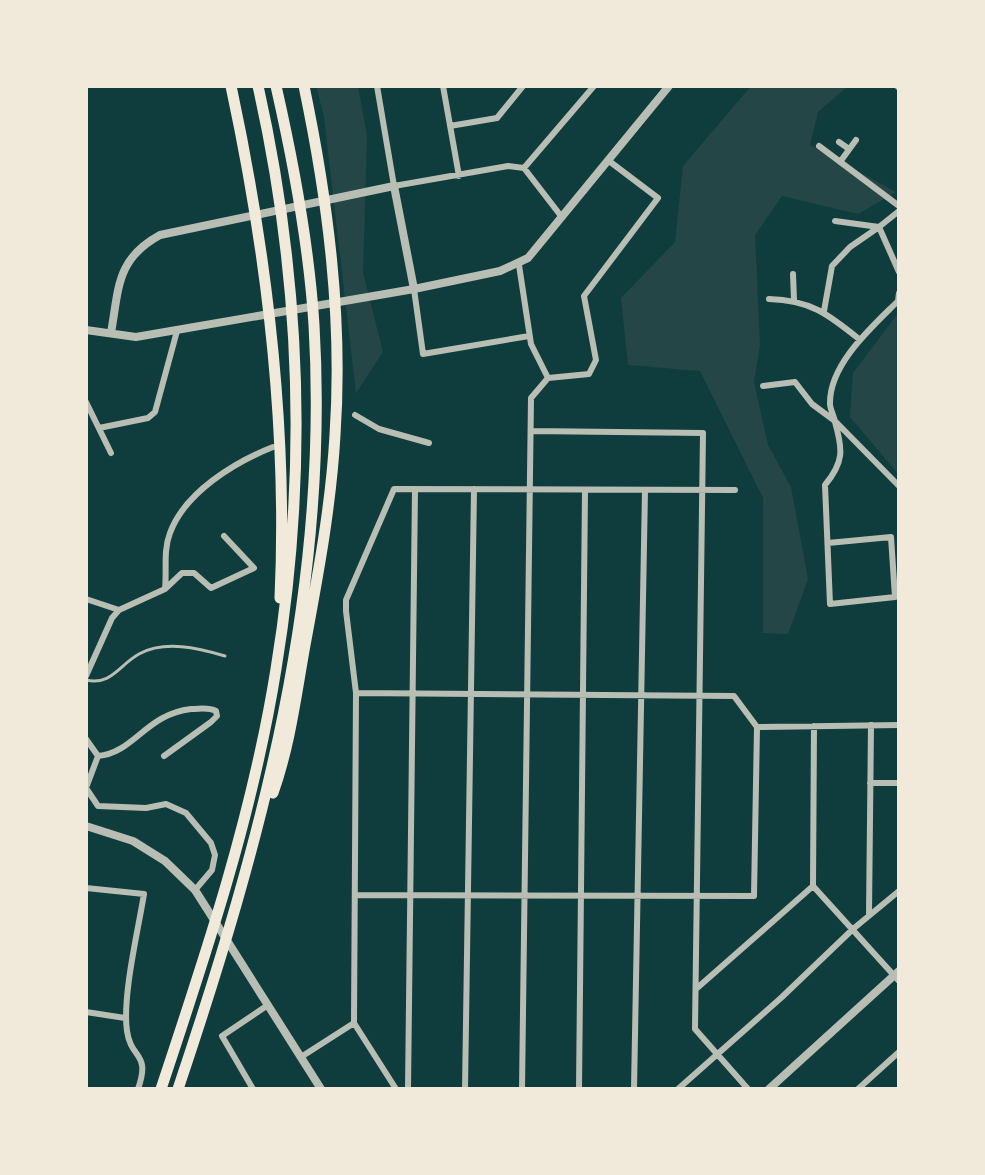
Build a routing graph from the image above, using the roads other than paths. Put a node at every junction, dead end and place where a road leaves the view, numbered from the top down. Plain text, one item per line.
1 (231, 86) edge
2 (258, 86) edge
3 (276, 86) edge
4 (304, 86) edge
5 (377, 86) edge
6 (443, 86) edge
7 (523, 86) edge
8 (594, 86) edge
9 (669, 86) edge
10 (450, 126) junction
11 (856, 140) dead end
12 (839, 142) dead end
13 (819, 146) dead end
14 (849, 149) junction
15 (609, 161) junction
16 (840, 162) junction
17 (524, 168) junction
18 (459, 176) junction
19 (394, 186) junction
20 (899, 209) edge
21 (561, 216) junction
22 (835, 221) dead end
23 (879, 227) junction
24 (519, 265) junction
25 (899, 272) edge
26 (793, 274) dead end
27 (414, 289) junction
28 (769, 299) dead end
29 (899, 299) edge
30 (794, 300) junction
31 (824, 311) junction
32 (86, 330) edge
33 (177, 331) junction
34 (111, 333) junction
35 (529, 336) junction
36 (859, 339) junction
37 (548, 378) junction
38 (763, 386) dead end
39 (86, 402) edge
40 (355, 415) dead end
41 (835, 421) junction
42 (99, 428) junction
43 (531, 431) junction
44 (429, 443) dead end
45 (273, 447) dead end
46 (111, 453) dead end
47 (899, 486) edge
48 (415, 489) junction
49 (474, 489) junction
50 (530, 489) junction
51 (585, 490) junction
52 (645, 490) junction
53 (702, 490) junction
54 (735, 490) dead end
55 (224, 536) dead end
56 (828, 543) junction
57 (165, 589) junction
58 (86, 599) edge
59 (119, 610) junction
60 (225, 656) dead end
61 (276, 670) junction
62 (86, 678) edge
63 (356, 693) junction
64 (413, 693) junction
65 (470, 694) junction
66 (527, 694) junction
67 (583, 694) junction
68 (642, 695) junction
69 (698, 695) junction
70 (871, 725) junction
71 (899, 725) edge
72 (814, 726) junction
73 (757, 727) junction
74 (86, 739) edge
75 (98, 756) junction
76 (164, 756) dead end
77 (870, 783) junction
78 (899, 783) edge
79 (86, 826) edge
80 (255, 843) junction
81 (813, 886) junction
82 (86, 888) edge
83 (195, 890) junction
84 (899, 891) edge
85 (355, 895) junction
86 (410, 896) junction
87 (468, 896) junction
88 (524, 896) junction
89 (581, 896) junction
90 (638, 896) junction
91 (698, 896) junction
92 (869, 915) junction
93 (853, 929) junction
94 (897, 976) edge
95 (695, 990) junction
96 (268, 1005) junction
97 (86, 1012) edge
98 (125, 1018) junction
99 (354, 1023) junction
100 (899, 1052) edge
101 (715, 1054) junction
102 (301, 1057) junction
103 (138, 1089) edge
104 (161, 1089) edge
105 (178, 1089) edge
106 (253, 1089) edge
107 (321, 1089) edge
108 (396, 1089) edge
109 (408, 1089) edge
110 (465, 1089) edge
111 (522, 1089) edge
112 (579, 1089) edge
113 (634, 1089) edge
114 (678, 1089) edge
115 (748, 1089) edge
116 (769, 1089) edge
117 (858, 1089) edge

1 - 61 highway
2 - 61 highway
3 - 80 highway
4 - 80 highway
5 - 19 street
6 - 10 street
7 - 10 street
8 - 17 street
9 - 15 street
10 - 18 street
11 - 14 street
12 - 14 street
13 - 16 street
14 - 16 street
15 - 21 street
15 - 37 street
16 - 20 street
17 - 18 street
17 - 21 street
18 - 19 street
19 - 27 street
19 - 34 street
20 - 23 street
21 - 24 street
22 - 23 street
23 - 25 street
23 - 31 street
24 - 27 street
24 - 35 street
26 - 30 street
27 - 33 street
27 - 35 street
28 - 30 street
29 - 36 street
30 - 31 street
31 - 36 street
32 - 34 street
33 - 34 street
33 - 42 street
35 - 37 street
36 - 41 street
37 - 43 street
38 - 41 street
39 - 42 street
40 - 44 street
41 - 47 street
41 - 56 street
42 - 46 street
43 - 50 street
43 - 53 street
45 - 57 street
48 - 49 street
48 - 63 street
48 - 64 street
49 - 50 street
49 - 65 street
50 - 51 street
50 - 66 street
51 - 52 street
51 - 67 street
52 - 53 street
52 - 68 street
53 - 54 street
53 - 69 street
55 - 57 street
56 - 56 street
57 - 59 street
58 - 59 street
59 - 62 street
60 - 62 lane
61 - 104 highway
63 - 64 street
63 - 85 street
64 - 65 street
64 - 86 street
65 - 66 street
65 - 87 street
66 - 67 street
66 - 88 street
67 - 68 street
67 - 89 street
68 - 69 street
68 - 90 street
69 - 73 street
69 - 91 street
70 - 71 street
70 - 72 street
70 - 77 street
72 - 73 street
72 - 81 street
73 - 91 street
74 - 75 street
75 - 76 street
75 - 83 street
77 - 78 street
77 - 92 street
79 - 83 street
80 - 105 highway
81 - 93 street
81 - 95 street
82 - 98 street
83 - 96 street
84 - 92 street
85 - 86 street
85 - 99 street
86 - 87 street
86 - 109 street
87 - 88 street
87 - 110 street
88 - 89 street
88 - 111 street
89 - 90 street
89 - 112 street
90 - 91 street
90 - 113 street
91 - 95 street
92 - 93 street
93 - 94 street
93 - 101 street
94 - 116 street
95 - 101 street
96 - 102 street
96 - 106 street
97 - 98 street
98 - 103 street
99 - 102 street
99 - 108 street
100 - 117 street
101 - 114 street
101 - 115 street
102 - 107 street

